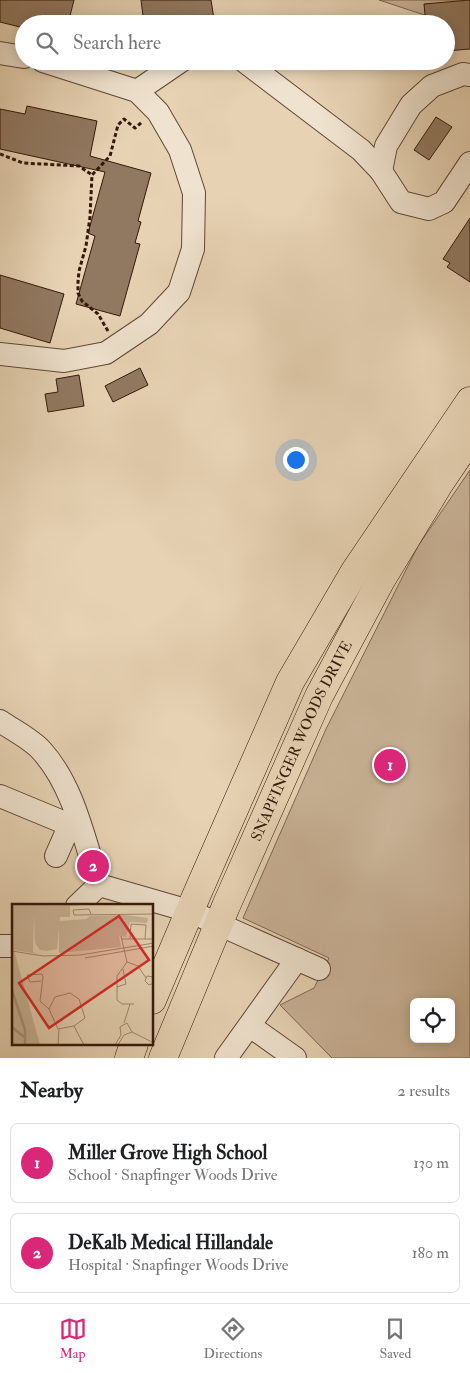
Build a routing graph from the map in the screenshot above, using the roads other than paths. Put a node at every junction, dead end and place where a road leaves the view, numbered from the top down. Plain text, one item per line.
1 (0, 53) edge
2 (15, 56) edge
3 (70, 70) edge
4 (168, 70) edge
5 (256, 70) edge
6 (470, 75) edge
7 (137, 91) junction
8 (470, 163) edge
9 (381, 171) junction
10 (0, 354) edge
11 (470, 401) edge
12 (470, 438) edge
13 (0, 721) edge
14 (0, 796) edge
15 (72, 818) junction
16 (56, 856) dead end
17 (99, 885) junction
18 (79, 904) edge
19 (189, 911) junction
20 (219, 924) junction
21 (297, 960) junction
22 (319, 969) dead end
23 (154, 995) edge
24 (250, 1026) junction
25 (133, 1046) edge
26 (129, 1058) edge
27 (164, 1058) edge
28 (226, 1058) edge
29 (295, 1058) edge

1 - 2 street
3 - 7 street
4 - 7 street
5 - 9 street
6 - 9 street
7 - 10 street
8 - 9 street
11 - 19 main road, SNAPFINGER WOODS DRIVE
12 - 20 main road, SNAPFINGER WOODS DRIVE
13 - 15 street
14 - 15 street
15 - 16 street
15 - 17 street
17 - 18 street
17 - 19 street
19 - 20 street
19 - 23 main road, SNAPFINGER WOODS DRIVE
20 - 21 street
20 - 27 main road, SNAPFINGER WOODS DRIVE
21 - 22 street
21 - 24 street
24 - 28 street
24 - 29 street
25 - 26 main road

